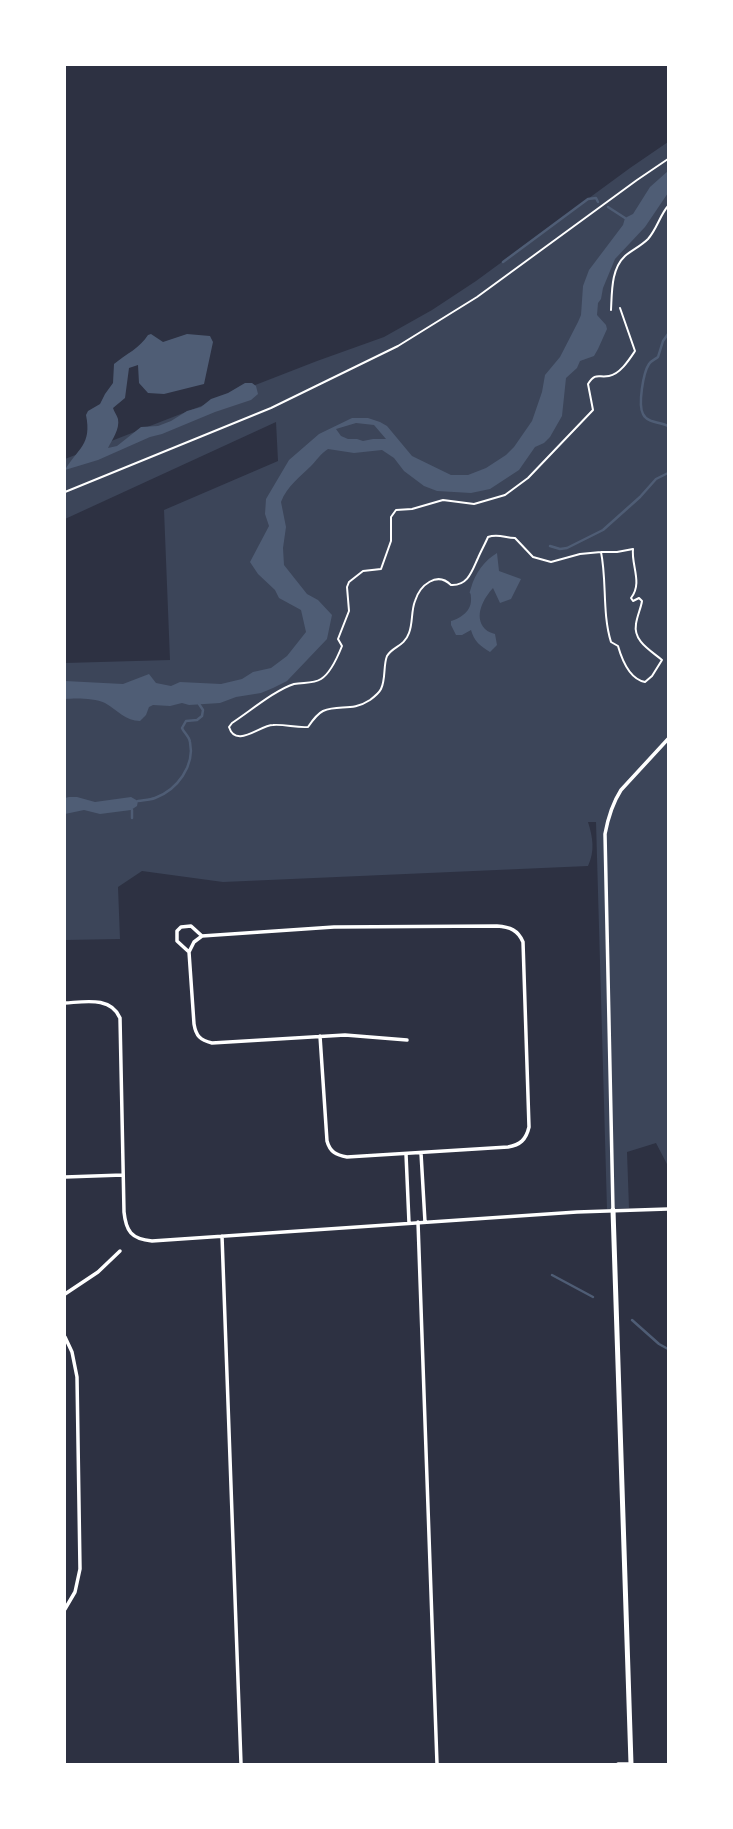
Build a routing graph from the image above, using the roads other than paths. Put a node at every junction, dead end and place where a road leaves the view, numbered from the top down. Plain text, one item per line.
1 (668, 739) edge
2 (202, 936) junction
3 (189, 951) junction
4 (65, 1003) edge
5 (320, 1036) junction
6 (407, 1040) dead end
7 (421, 1153) junction
8 (406, 1154) junction
9 (123, 1175) junction
10 (65, 1177) edge
11 (668, 1209) edge
12 (612, 1210) junction
13 (418, 1222) junction
14 (425, 1222) junction
15 (409, 1223) junction
16 (222, 1236) junction
17 (120, 1251) dead end
18 (65, 1294) edge
19 (65, 1337) edge
20 (65, 1609) edge
21 (241, 1764) edge
22 (437, 1764) edge
23 (618, 1764) edge
24 (631, 1764) edge

1 - 12 street
2 - 3 street
2 - 3 street
2 - 7 street
3 - 5 street
4 - 9 street
5 - 6 street
5 - 8 street
7 - 8 street
7 - 14 street
8 - 15 street
9 - 10 street
9 - 16 street
11 - 12 street
12 - 14 street
12 - 24 street
13 - 14 street
13 - 15 street
13 - 22 street
15 - 16 street
16 - 21 street
17 - 18 street
19 - 20 street
23 - 24 street

